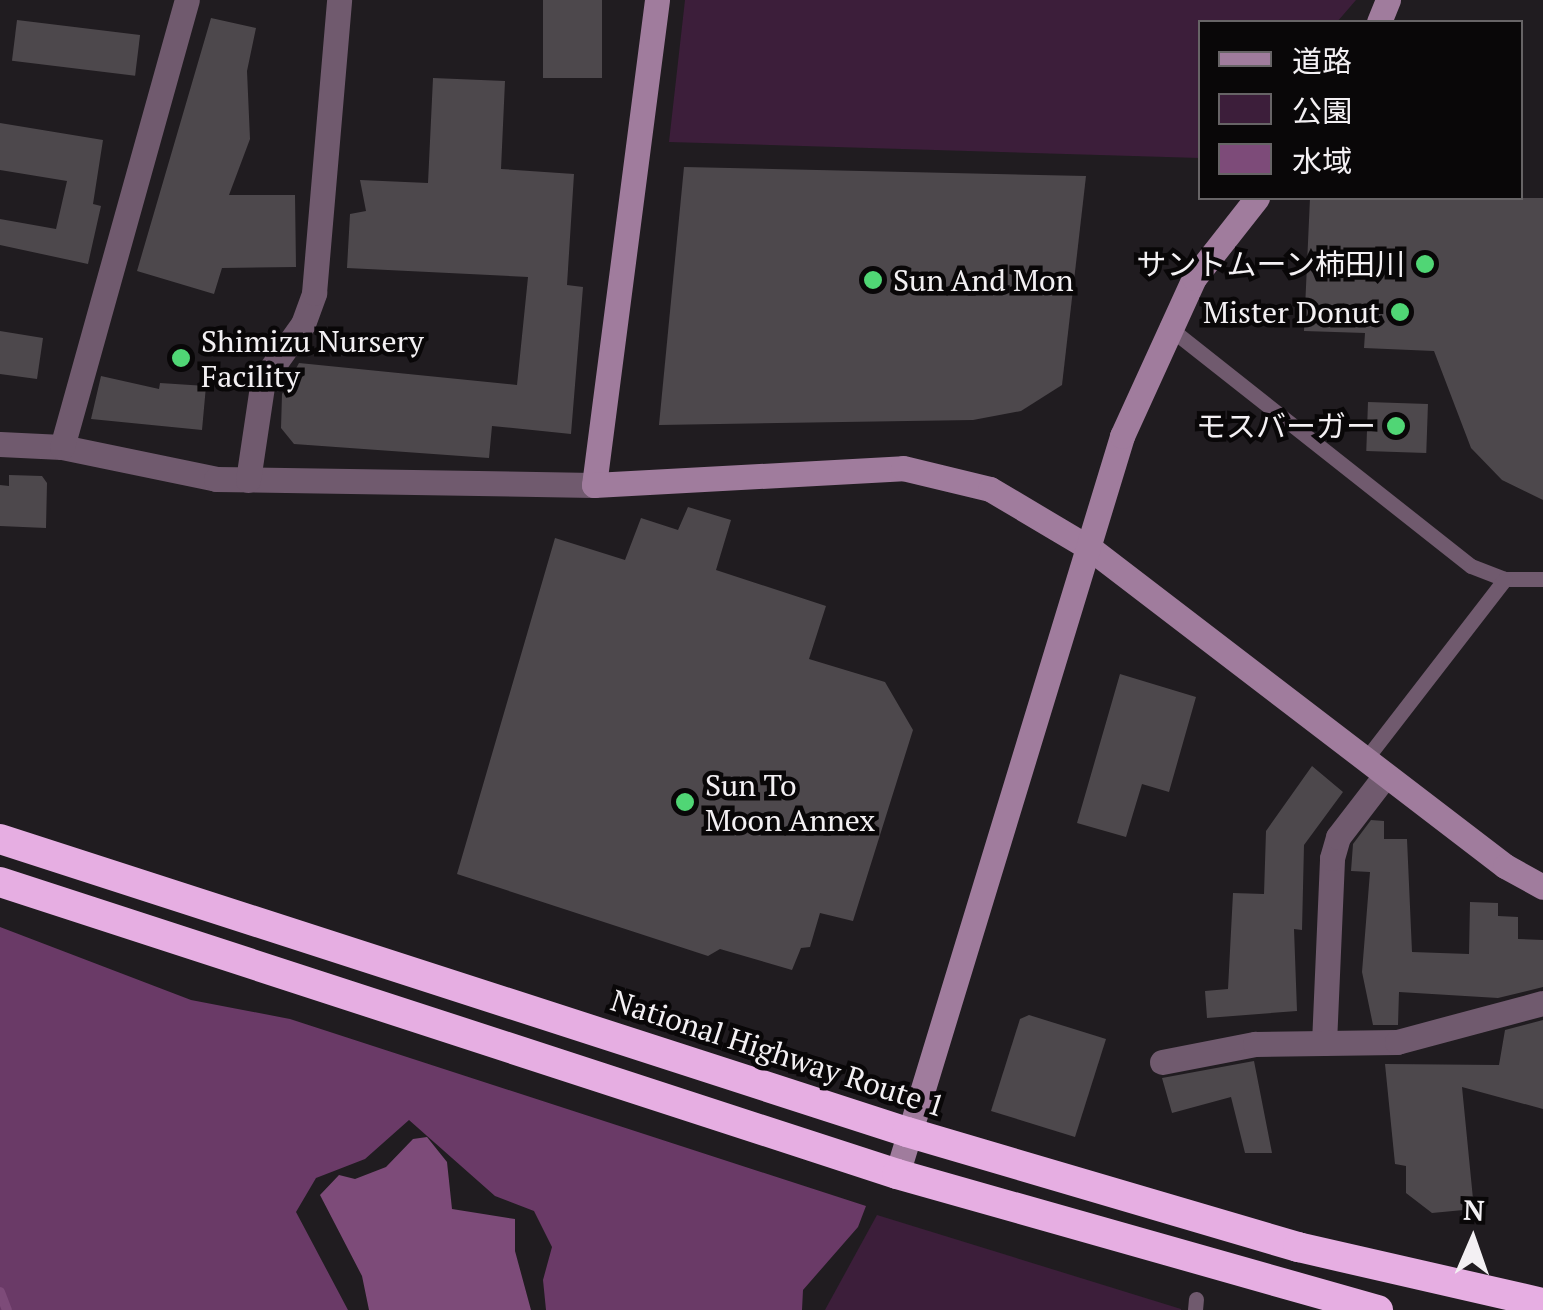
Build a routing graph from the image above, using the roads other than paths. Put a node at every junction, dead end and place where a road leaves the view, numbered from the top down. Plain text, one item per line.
1 (187, 0) edge
2 (340, 0) edge
3 (657, 0) edge
4 (1255, 200) edge
5 (1167, 326) junction
6 (0, 444) edge
7 (62, 446) junction
8 (248, 480) junction
9 (594, 484) junction
10 (1091, 549) junction
11 (1505, 579) junction
12 (1543, 579) edge
13 (1375, 768) junction
14 (0, 839) edge
15 (0, 882) edge
16 (1543, 887) edge
17 (1543, 1003) edge
18 (1324, 1044) junction
19 (1162, 1062) dead end
20 (908, 1132) junction
21 (898, 1174) junction
22 (1543, 1303) edge
23 (1378, 1310) edge

1 - 7 street
2 - 8 street
3 - 9 street
4 - 5 street
5 - 10 street
5 - 11 lane
6 - 7 street
7 - 8 street
8 - 9 street
9 - 10 street
10 - 13 street
10 - 20 street
11 - 12 lane
11 - 13 lane
13 - 16 street
13 - 18 street
14 - 20 highway, National Highway Route 1
15 - 21 highway
17 - 18 street
18 - 19 street
20 - 21 street
20 - 22 highway, National Highway Route 1
21 - 23 highway

